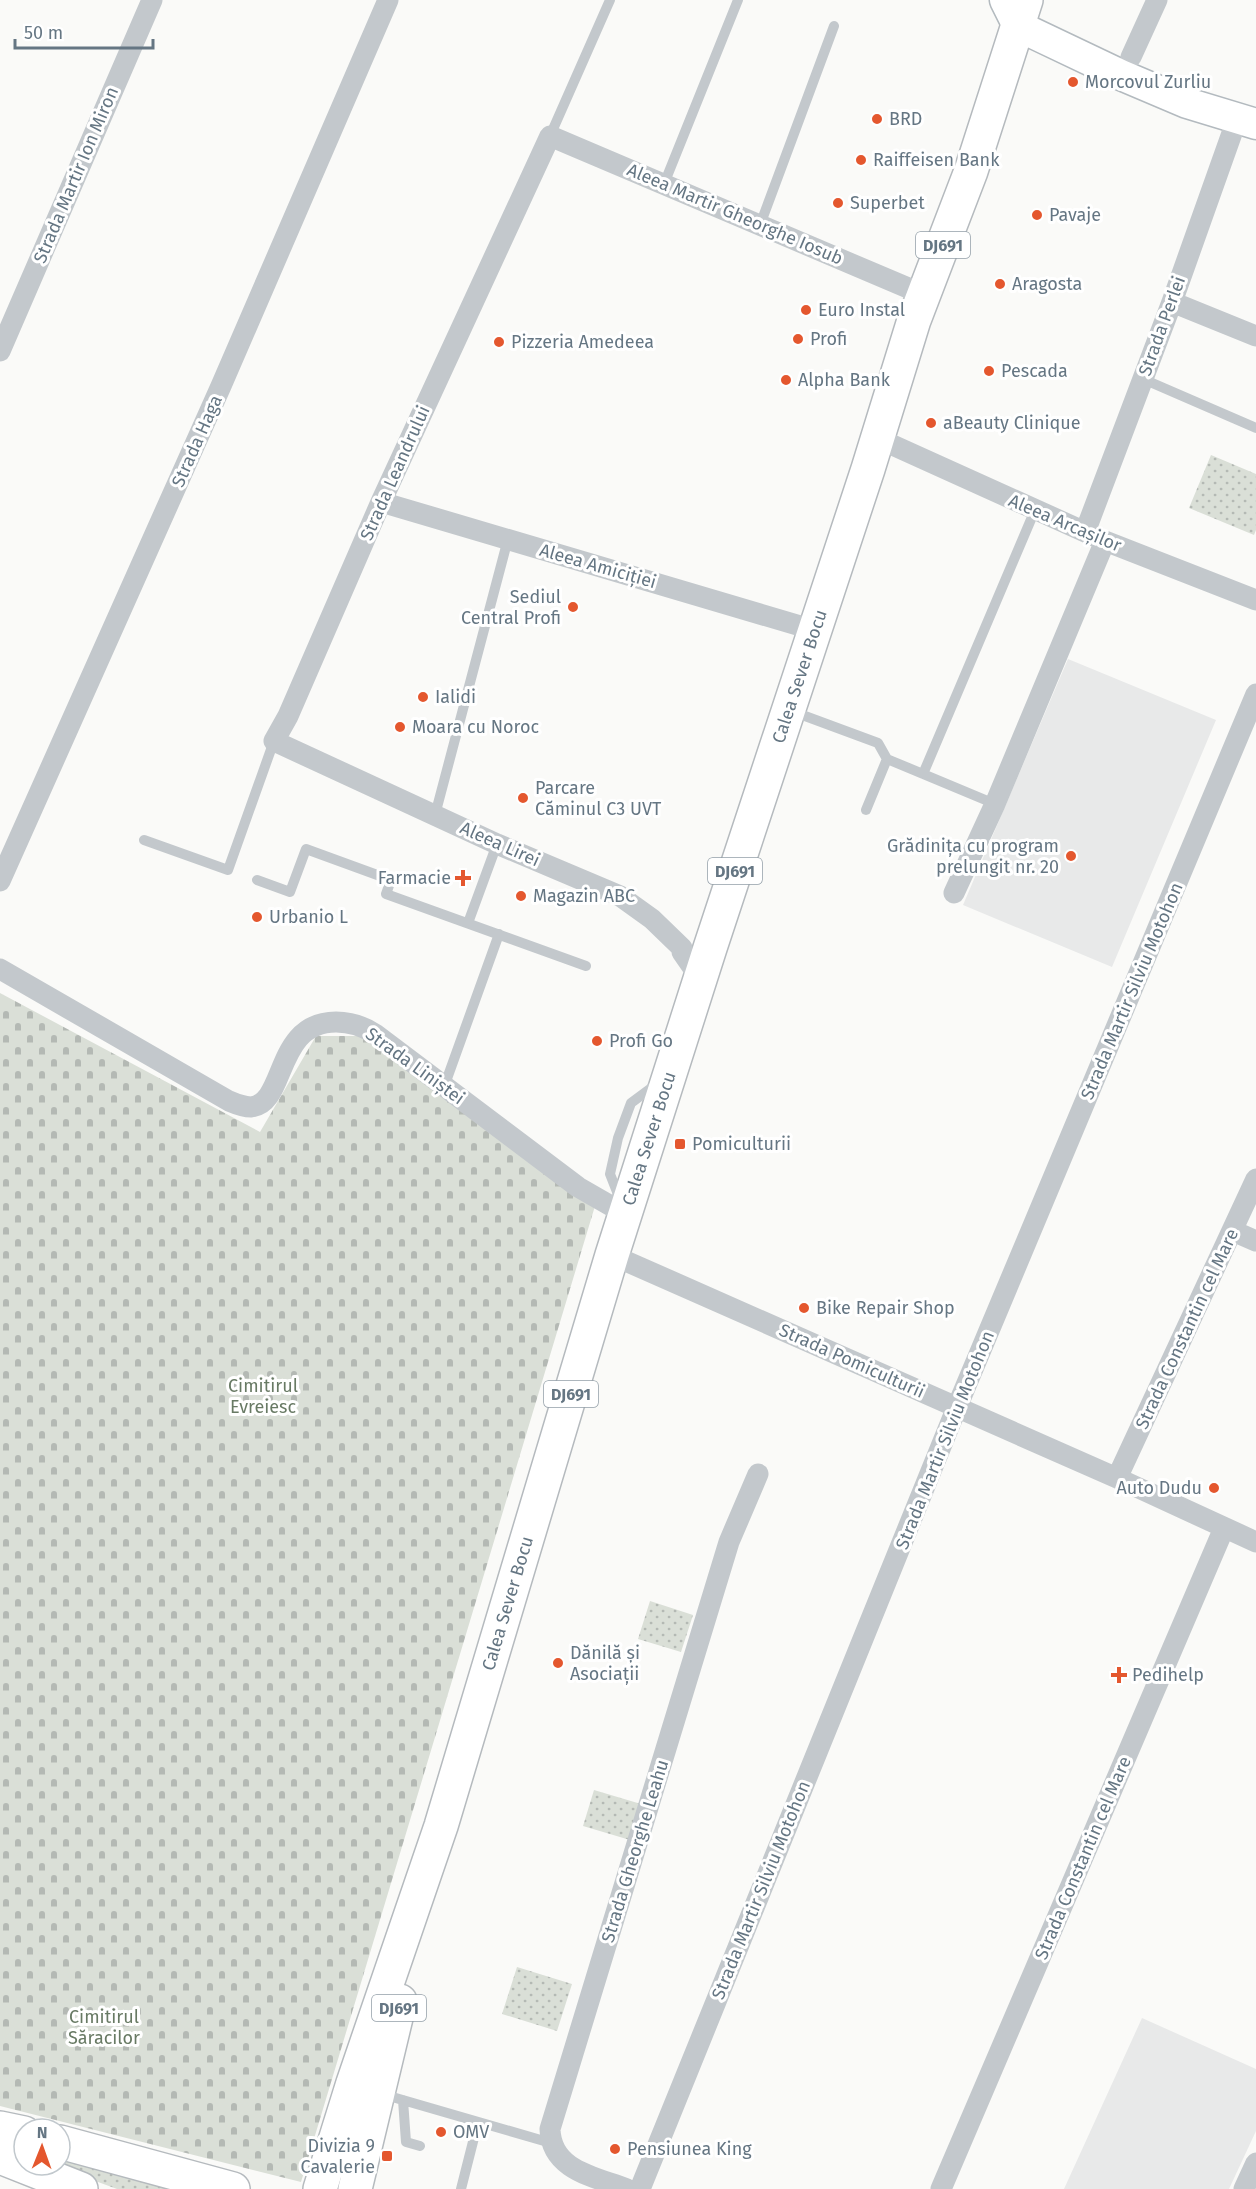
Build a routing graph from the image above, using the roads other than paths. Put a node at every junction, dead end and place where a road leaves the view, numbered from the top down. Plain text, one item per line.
1 (152, 0) edge
2 (388, 0) edge
3 (610, 0) edge
4 (738, 0) edge
5 (1157, 0) edge
6 (1014, 6) edge
7 (834, 26) dead end
8 (1131, 57) junction
9 (1250, 122) edge
10 (550, 136) junction
11 (664, 184) junction
12 (760, 225) junction
13 (1172, 302) junction
14 (917, 306) junction
15 (1256, 336) edge
16 (0, 351) edge
17 (1143, 379) junction
18 (1256, 428) edge
19 (877, 438) junction
20 (381, 502) junction
21 (1035, 510) junction
22 (1084, 532) junction
23 (508, 539) junction
24 (1105, 541) junction
25 (1256, 600) edge
26 (814, 630) junction
27 (1256, 693) edge
28 (805, 716) dead end
29 (274, 741) junction
30 (887, 759) junction
31 (923, 774) junction
32 (995, 804) junction
33 (866, 810) dead end
34 (435, 815) junction
35 (144, 840) dead end
36 (497, 844) junction
37 (257, 880) dead end
38 (0, 881) edge
39 (954, 893) dead end
40 (468, 923) junction
41 (499, 934) junction
42 (586, 966) dead end
43 (0, 969) edge
44 (700, 978) junction
45 (444, 1087) junction
46 (1256, 1179) edge
47 (625, 1214) junction
48 (1233, 1231) junction
49 (1256, 1241) edge
50 (612, 1255) junction
51 (957, 1407) junction
52 (758, 1474) dead end
53 (1117, 1478) junction
54 (1224, 1528) junction
55 (1256, 1542) edge
56 (441, 1826) junction
57 (391, 2097) junction
58 (478, 2122) junction
59 (550, 2143) junction
60 (72, 2145) edge
61 (420, 2146) dead end
62 (0, 2157) edge
63 (1256, 2163) edge
64 (81, 2189) edge
65 (233, 2189) edge
66 (320, 2189) edge
67 (355, 2189) edge
68 (461, 2189) edge
69 (627, 2189) edge
70 (640, 2189) edge
71 (941, 2189) edge
72 (1244, 2189) edge

1 - 16 street, Strada Martir Ion Miron
2 - 38 street, Strada Haga
3 - 10 lane, Strada Leandrului
4 - 11 lane
5 - 8 street
6 - 8 main road
6 - 9 main road
6 - 14 main road, Calea Sever Bocu / DJ691
7 - 12 lane
8 - 9 main road
9 - 13 street, Strada Perlei
10 - 11 street, Aleea Martir Gheorghe Iosub
10 - 20 street, Strada Leandrului
11 - 12 street, Aleea Martir Gheorghe Iosub
12 - 14 street, Aleea Martir Gheorghe Iosub
13 - 15 street
13 - 17 street, Strada Perlei
14 - 19 main road, Calea Sever Bocu / DJ691
17 - 18 lane
17 - 22 street, Strada Perlei
19 - 21 street, Aleea Arcașilor
19 - 26 main road, Calea Sever Bocu / DJ691
20 - 23 street, Aleea Amiciției
20 - 29 street, Strada Leandrului
21 - 22 street, Aleea Arcașilor
21 - 31 lane
22 - 24 street, Aleea Arcașilor
23 - 26 street, Aleea Amiciției
23 - 34 lane
24 - 25 street, Aleea Arcașilor
24 - 32 street
26 - 44 main road, Calea Sever Bocu / DJ691
27 - 51 street, Strada Martir Silviu Motohon
28 - 30 lane
29 - 34 street, Aleea Lirei
29 - 35 lane, Strada Leandrului
30 - 31 lane
30 - 33 lane
31 - 32 lane
32 - 39 street
34 - 36 street, Aleea Lirei
36 - 40 lane
36 - 44 street, Aleea Lirei
37 - 40 lane
40 - 41 lane
41 - 42 lane
41 - 45 lane
43 - 45 street, Strada Liniștei
44 - 47 main road, Calea Sever Bocu / DJ691
45 - 47 street, Strada Liniștei
46 - 48 street, Strada Constantin cel Mare
47 - 50 main road, Calea Sever Bocu / DJ691
48 - 49 street
48 - 53 street, Strada Constantin cel Mare
50 - 51 street, Strada Pomiculturii
50 - 56 main road, Calea Sever Bocu / DJ691
51 - 53 street, Strada Pomiculturii
51 - 70 street, Strada Martir Silviu Motohon
52 - 59 street, Strada Gheorghe Leahu
53 - 54 street, Strada Pomiculturii
54 - 55 street, Strada Pomiculturii
54 - 71 street, Strada Constantin cel Mare
56 - 57 main road, Calea Sever Bocu / DJ691
56 - 66 main road, Calea Sever Bocu / DJ691
57 - 58 lane
57 - 61 lane
57 - 67 main road, Calea Sever Bocu / DJ691
58 - 59 lane
58 - 68 lane
59 - 69 street
60 - 65 main road
62 - 64 main road
63 - 72 street

